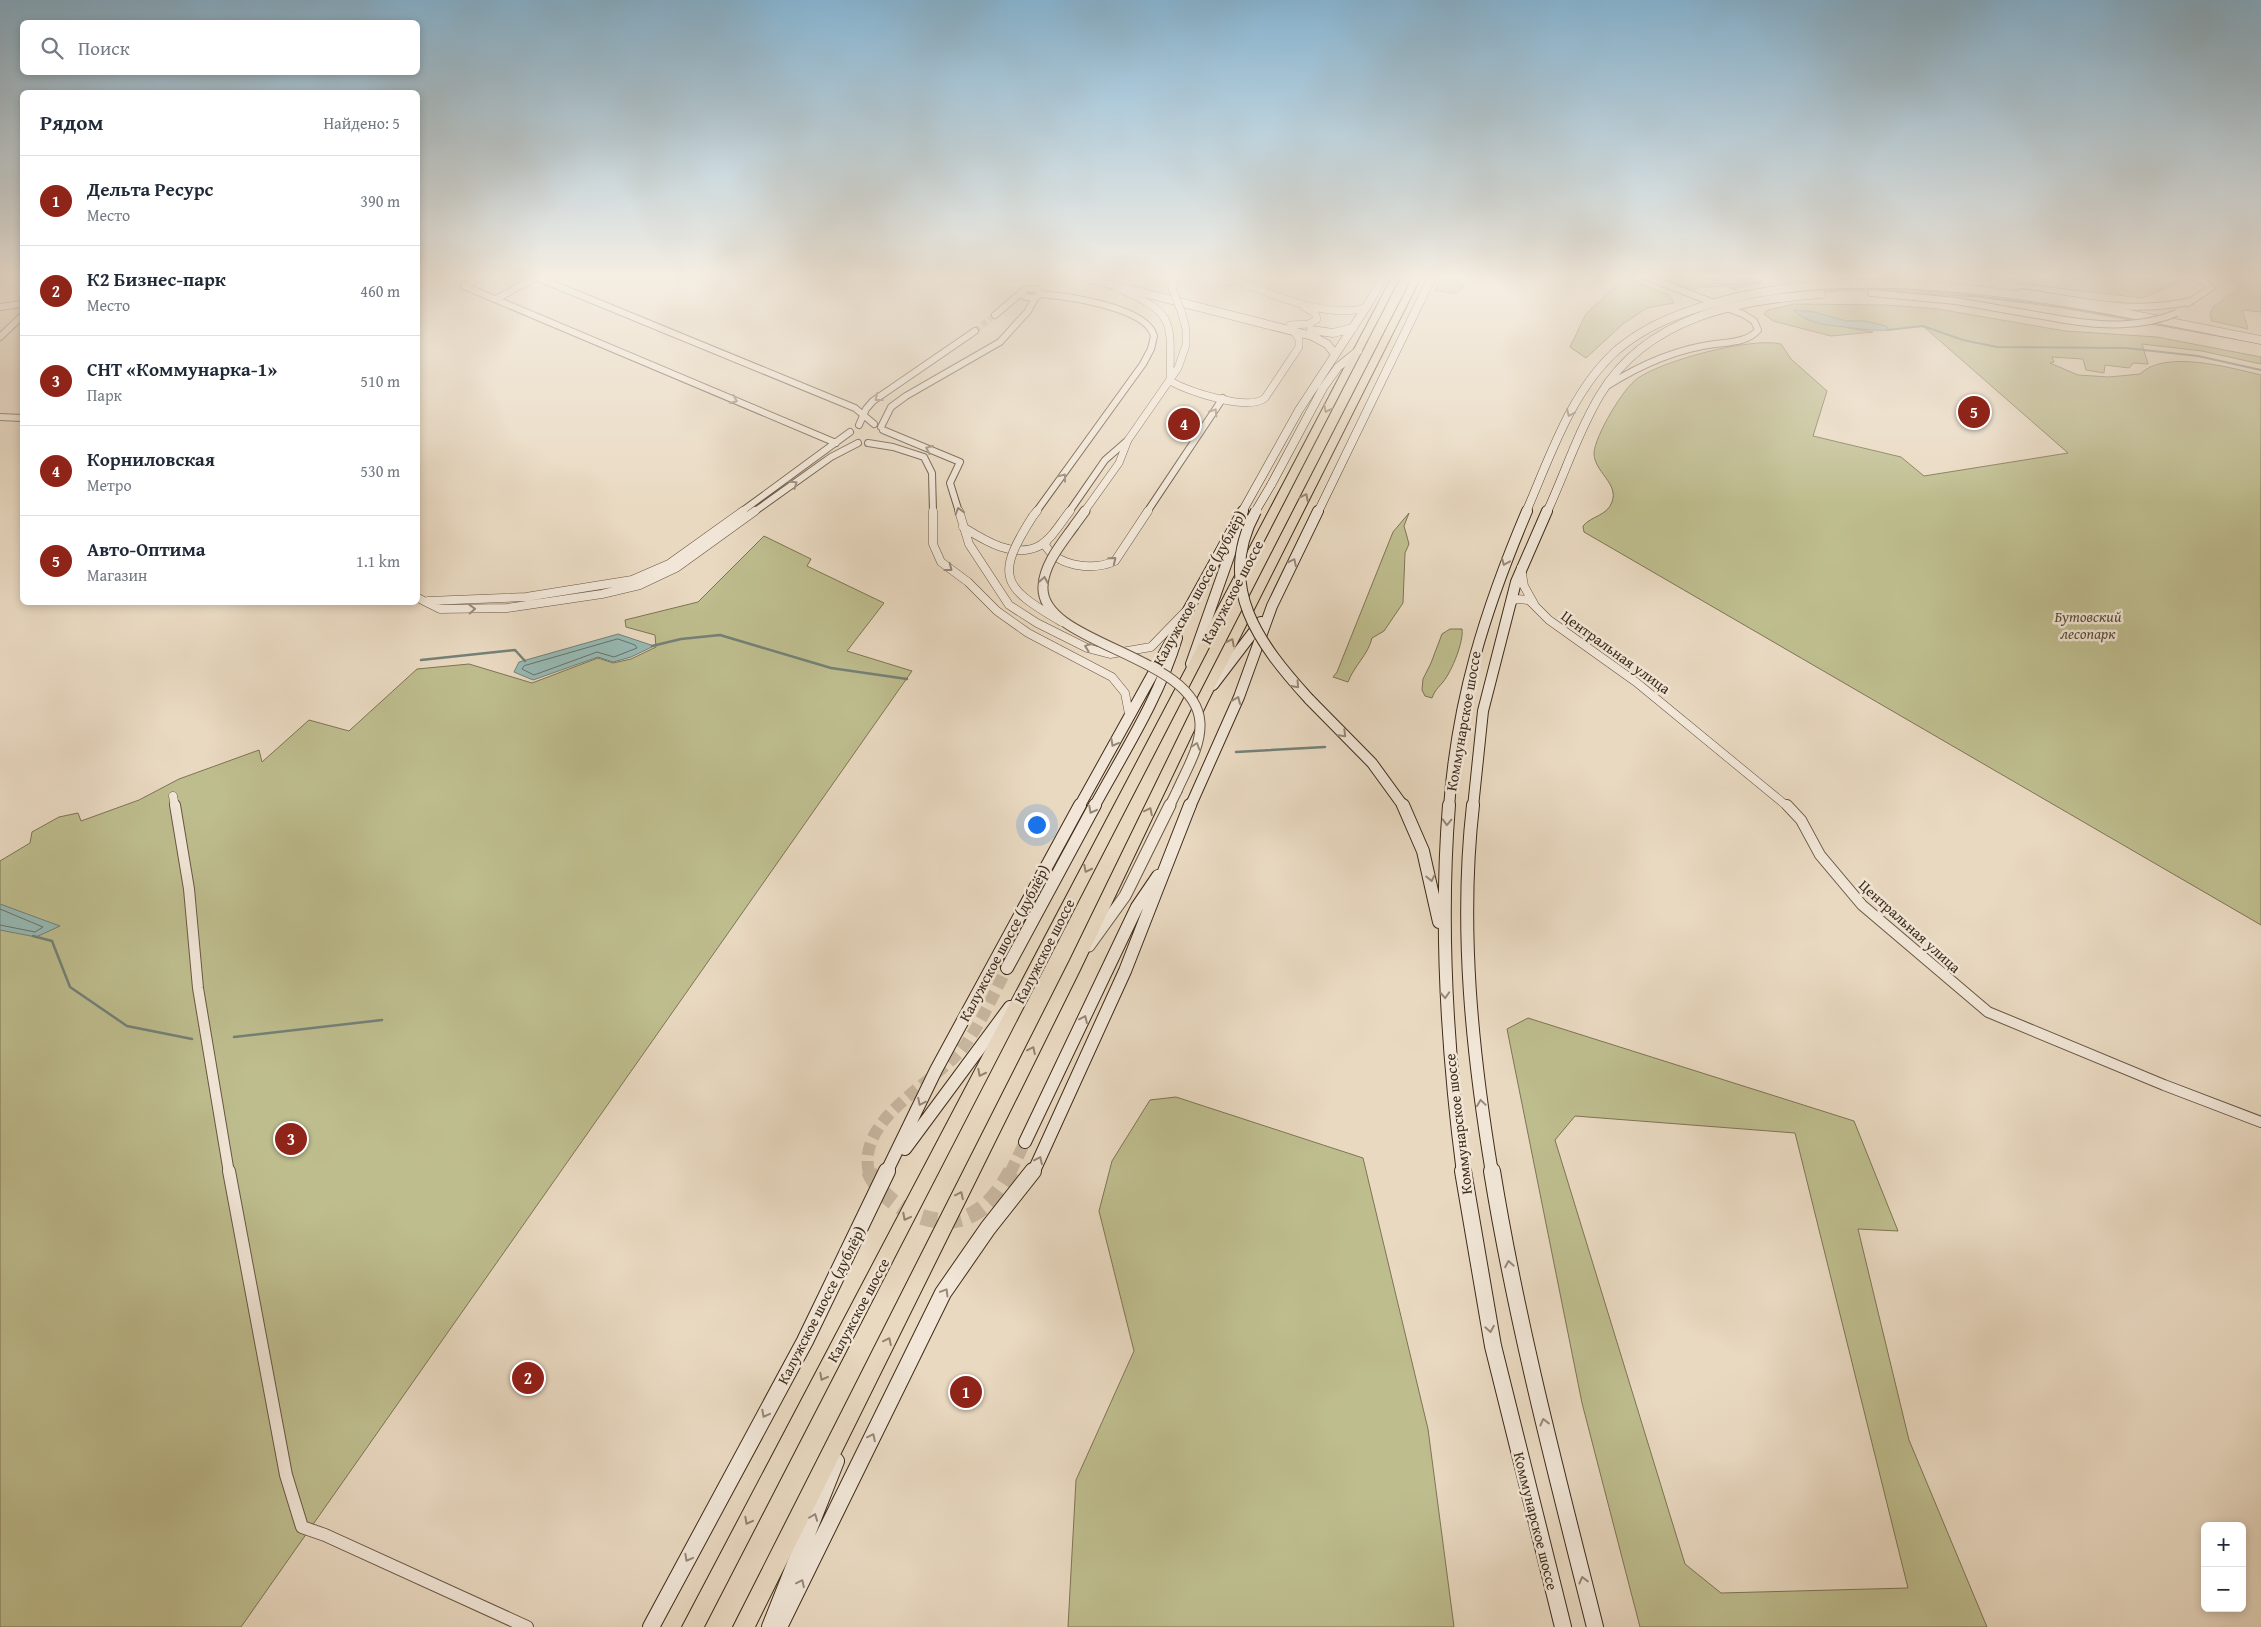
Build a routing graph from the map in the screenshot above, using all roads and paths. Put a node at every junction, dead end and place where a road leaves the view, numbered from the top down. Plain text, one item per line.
1 (619, 351) edge
2 (716, 351) edge
3 (948, 351) edge
4 (985, 351) edge
5 (1150, 351) edge
6 (1171, 351) edge
7 (1185, 351) edge
8 (1296, 351) edge
9 (1332, 351) edge
10 (1336, 351) edge
11 (1358, 351) joint
12 (1380, 351) edge
13 (1396, 351) edge
14 (1617, 351) edge
15 (1637, 351) edge
16 (1679, 351) edge
17 (1334, 354) junction
18 (1170, 381) junction
19 (1604, 388) junction
20 (1223, 398) junction
21 (891, 407) junction
22 (864, 414) junction
23 (0, 417) edge
24 (20, 418) edge
25 (874, 424) junction
26 (859, 425) junction
27 (882, 428) junction
28 (850, 432) junction
29 (905, 438) junction
30 (1128, 440) junction
31 (836, 443) junction
32 (858, 443) junction
33 (868, 443) junction
34 (1248, 500) junction
35 (963, 527) junction
36 (1047, 540) junction
37 (1521, 568) junction
38 (422, 599) edge
39 (1510, 603) junction
40 (1534, 604) junction
41 (1272, 606) junction
42 (1188, 608) junction
43 (1062, 622) junction
44 (1182, 686) junction
45 (1202, 701) junction
46 (1129, 714) junction
47 (173, 796) dead end
48 (1170, 858) junction
49 (1443, 946) junction
50 (1075, 965) junction
51 (1007, 968) tunnel mouth
52 (1028, 983) junction
53 (2261, 1122) edge
54 (1025, 1142) tunnel mouth
55 (886, 1175) junction
56 (866, 1384) junction
57 (527, 1627) edge
58 (651, 1627) edge
59 (693, 1627) edge
60 (744, 1627) edge
61 (770, 1627) edge
62 (780, 1627) edge
63 (1562, 1627) edge
64 (1595, 1627) edge

1 -> 31 street
2 - 22 street
3 -> 22 street
4 - 21 street
43 -> 5 street, bridge
6 - 18 street
7 - 18 street, bridge
8 - 20 street
9 - 17 main road
10 - 17 main road, Калужское шоссе (дублёр)
11 -> 44 highway, Калужское шоссе
11 -> 49 main road, bridge
45 -> 12 highway, Калужское шоссе
41 -> 13 main road
14 -> 49 main road, Коммунарское шоссе
15 - 19 main road, Коммунарское шоссе
16 - 19 street
17 - 34 main road, Калужское шоссе (дублёр)
18 - 20 street
18 - 30 street
19 - 37 main road, Коммунарское шоссе
36 -> 20 street
21 - 27 street
21 - 29 street
22 - 25 street
22 - 26 street
23 - 24 street
25 - 26 street
25 - 27 street
26 - 28 street
27 - 29 street
27 - 33 street
28 - 31 street
28 - 32 street
35 -> 29 street
30 - 36 street
43 -> 30 street, bridge
31 - 38 street
32 - 33 street
38 -> 32 street
33 -> 46 street
34 - 42 main road, Калужское шоссе (дублёр)
34 - 44 main road
35 - 36 street
42 -> 35 street
37 - 39 main road, Коммунарское шоссе
37 - 40 street, Центральная улица
39 - 40 street
64 -> 39 main road, Коммунарское шоссе
40 - 53 street, Центральная улица
41 - 45 main road
48 -> 41 main road
42 - 46 main road, Калужское шоссе (дублёр)
42 -> 51 main road
50 -> 43 street, bridge
44 -> 52 highway, Калужское шоссе
50 -> 45 highway, Калужское шоссе
46 -> 55 main road, Калужское шоссе (дублёр)
47 - 57 street
54 -> 48 main road
62 -> 48 main road
49 -> 63 main road, Коммунарское шоссе
56 -> 50 highway, Калужское шоссе
52 - 55 main road
52 -> 59 highway, Калужское шоссе
55 -> 58 main road, Калужское шоссе (дублёр)
56 - 60 highway, Калужское шоссе
61 -> 56 main road

